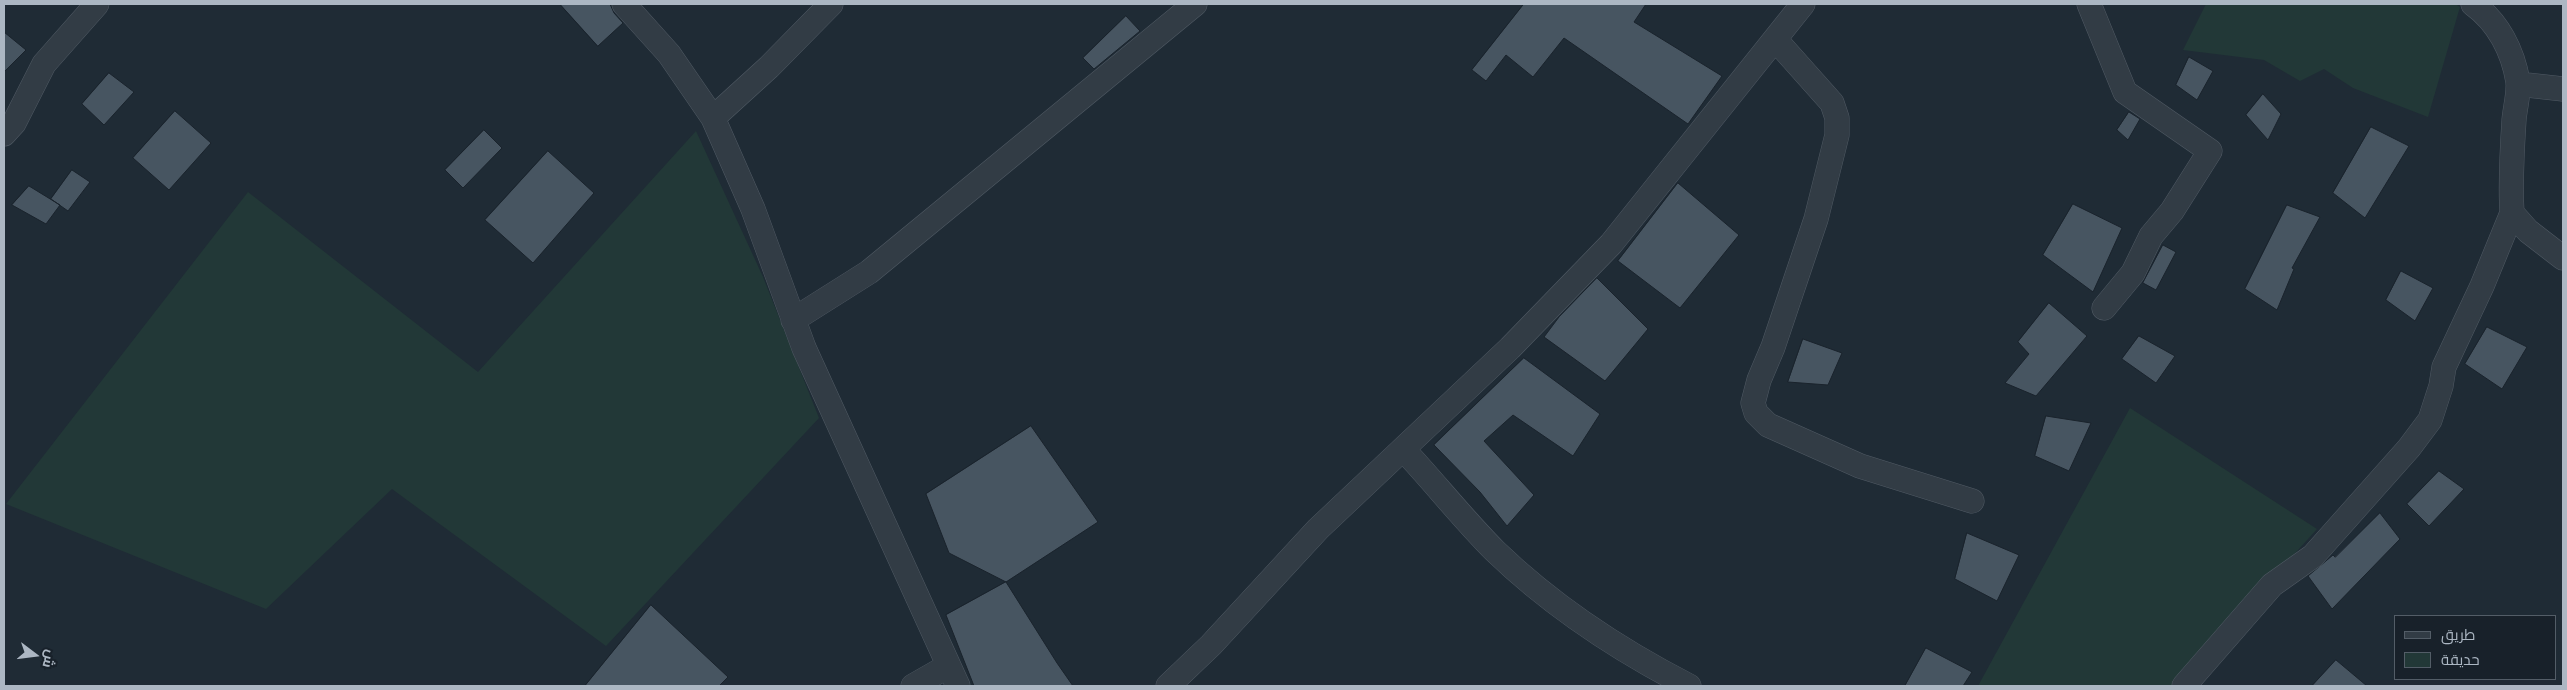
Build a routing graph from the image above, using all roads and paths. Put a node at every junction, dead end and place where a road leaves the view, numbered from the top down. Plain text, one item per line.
1 (97, 4) edge
2 (624, 4) edge
3 (831, 4) edge
4 (1195, 4) edge
5 (1803, 4) edge
6 (2089, 4) edge
7 (2472, 4) edge
8 (1775, 39) junction
9 (2518, 84) junction
10 (2563, 89) edge
11 (713, 118) junction
12 (4, 134) edge
13 (2512, 213) junction
14 (2563, 258) edge
15 (2104, 308) dead end
16 (793, 320) junction
17 (1403, 449) junction
18 (1972, 501) dead end
19 (953, 676) edge
20 (913, 686) edge
21 (1168, 686) edge
22 (1688, 686) edge
23 (2184, 686) edge

1 - 12 street
2 - 11 street
3 - 11 street
4 - 16 street
5 - 8 street
6 - 15 street
7 - 9 street
8 - 17 street
8 - 18 street
9 - 10 street
9 - 13 street
11 - 16 street
13 - 14 street
13 - 23 street
16 - 19 street
17 - 21 street
17 - 22 street
19 - 20 street

